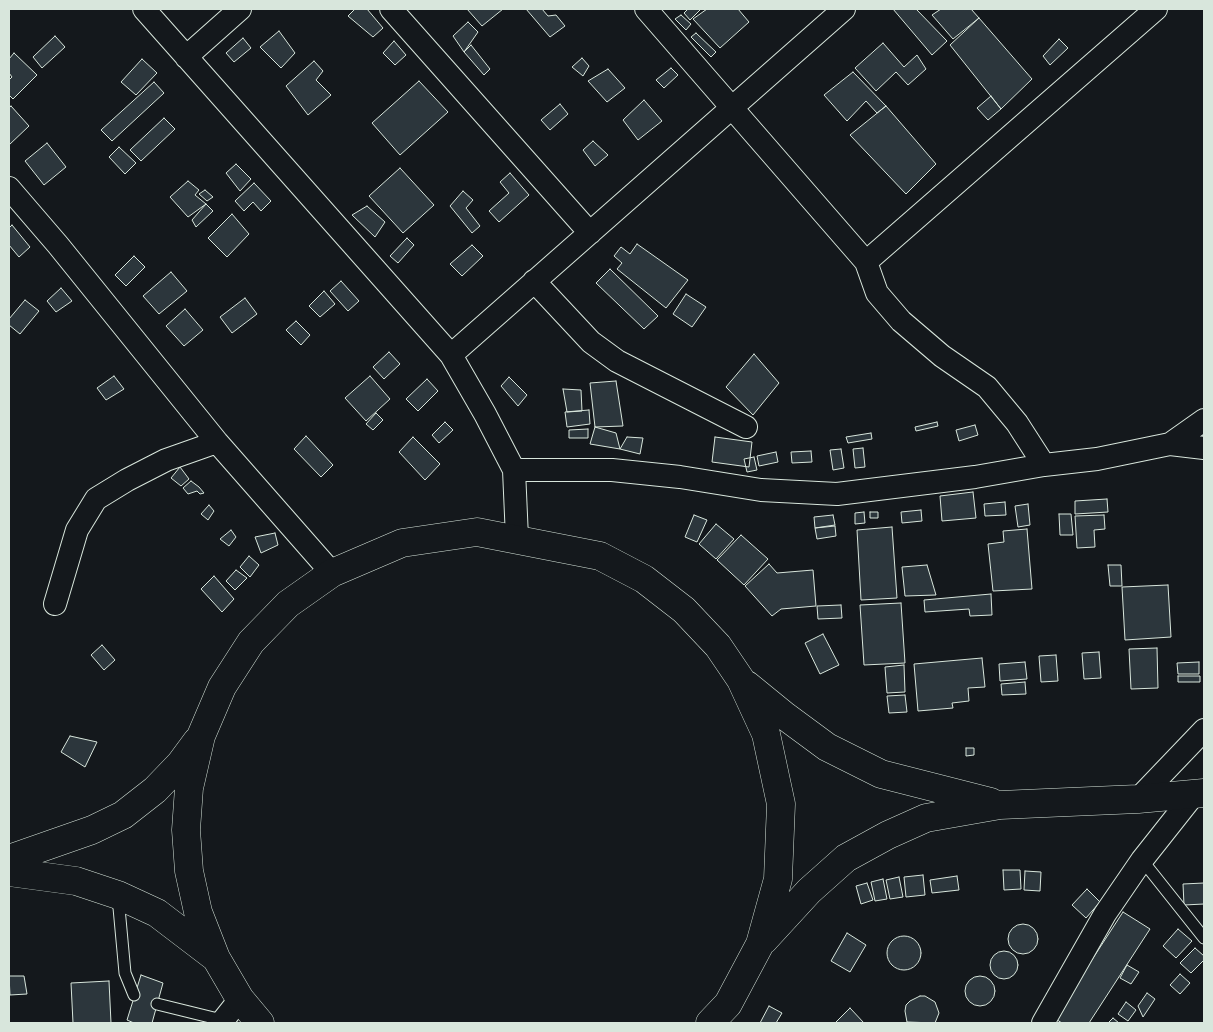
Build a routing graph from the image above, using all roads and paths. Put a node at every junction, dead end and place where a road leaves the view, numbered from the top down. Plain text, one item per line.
1 (144, 9) edge
2 (240, 9) edge
3 (391, 9) edge
4 (646, 9) edge
5 (844, 9) edge
6 (1156, 9) edge
7 (186, 56) junction
8 (731, 107) junction
9 (9, 188) edge
10 (590, 233) junction
11 (866, 262) junction
12 (534, 281) junction
13 (451, 355) junction
14 (1204, 420) edge
15 (746, 427) dead end
16 (217, 442) junction
17 (1170, 444) junction
18 (1204, 448) edge
19 (1044, 465) junction
20 (514, 470) junction
21 (517, 538) junction
22 (332, 573) junction
23 (55, 604) dead end
24 (741, 680) junction
25 (1204, 730) edge
26 (201, 736) junction
27 (1200, 793) edge
28 (1138, 798) junction
29 (1000, 805) junction
30 (9, 859) edge
31 (1142, 860) junction
32 (9, 872) edge
33 (118, 895) junction
34 (1204, 938) edge
35 (760, 944) junction
36 (216, 958) junction
37 (134, 994) dead end
38 (240, 1000) junction
39 (157, 1004) dead end
40 (221, 1022) edge
41 (260, 1023) edge
42 (710, 1023) edge
43 (1043, 1023) edge

1 - 7 street
2 - 7 street
3 - 10 street
4 - 8 street
5 - 8 street
6 - 11 street
7 - 13 street
8 - 10 street
8 - 11 street
9 - 16 street
10 - 12 street
11 - 19 street
12 - 13 street
12 - 15 street
13 - 20 street
14 - 17 street
16 - 22 street
16 - 23 street
17 - 18 street
17 - 19 street
19 - 20 street
20 - 21 street
21 - 22 street
21 - 24 street
22 - 26 street
24 - 29 street
24 - 35 street
25 - 28 street
26 - 30 street
26 - 36 street
27 - 28 street
27 - 31 street
28 - 29 street
29 - 35 street
31 - 34 lane
31 - 43 street
32 - 33 street
33 - 36 street
33 - 37 lane
35 - 42 street
36 - 38 street
38 - 40 street
38 - 41 street
39 - 40 lane

